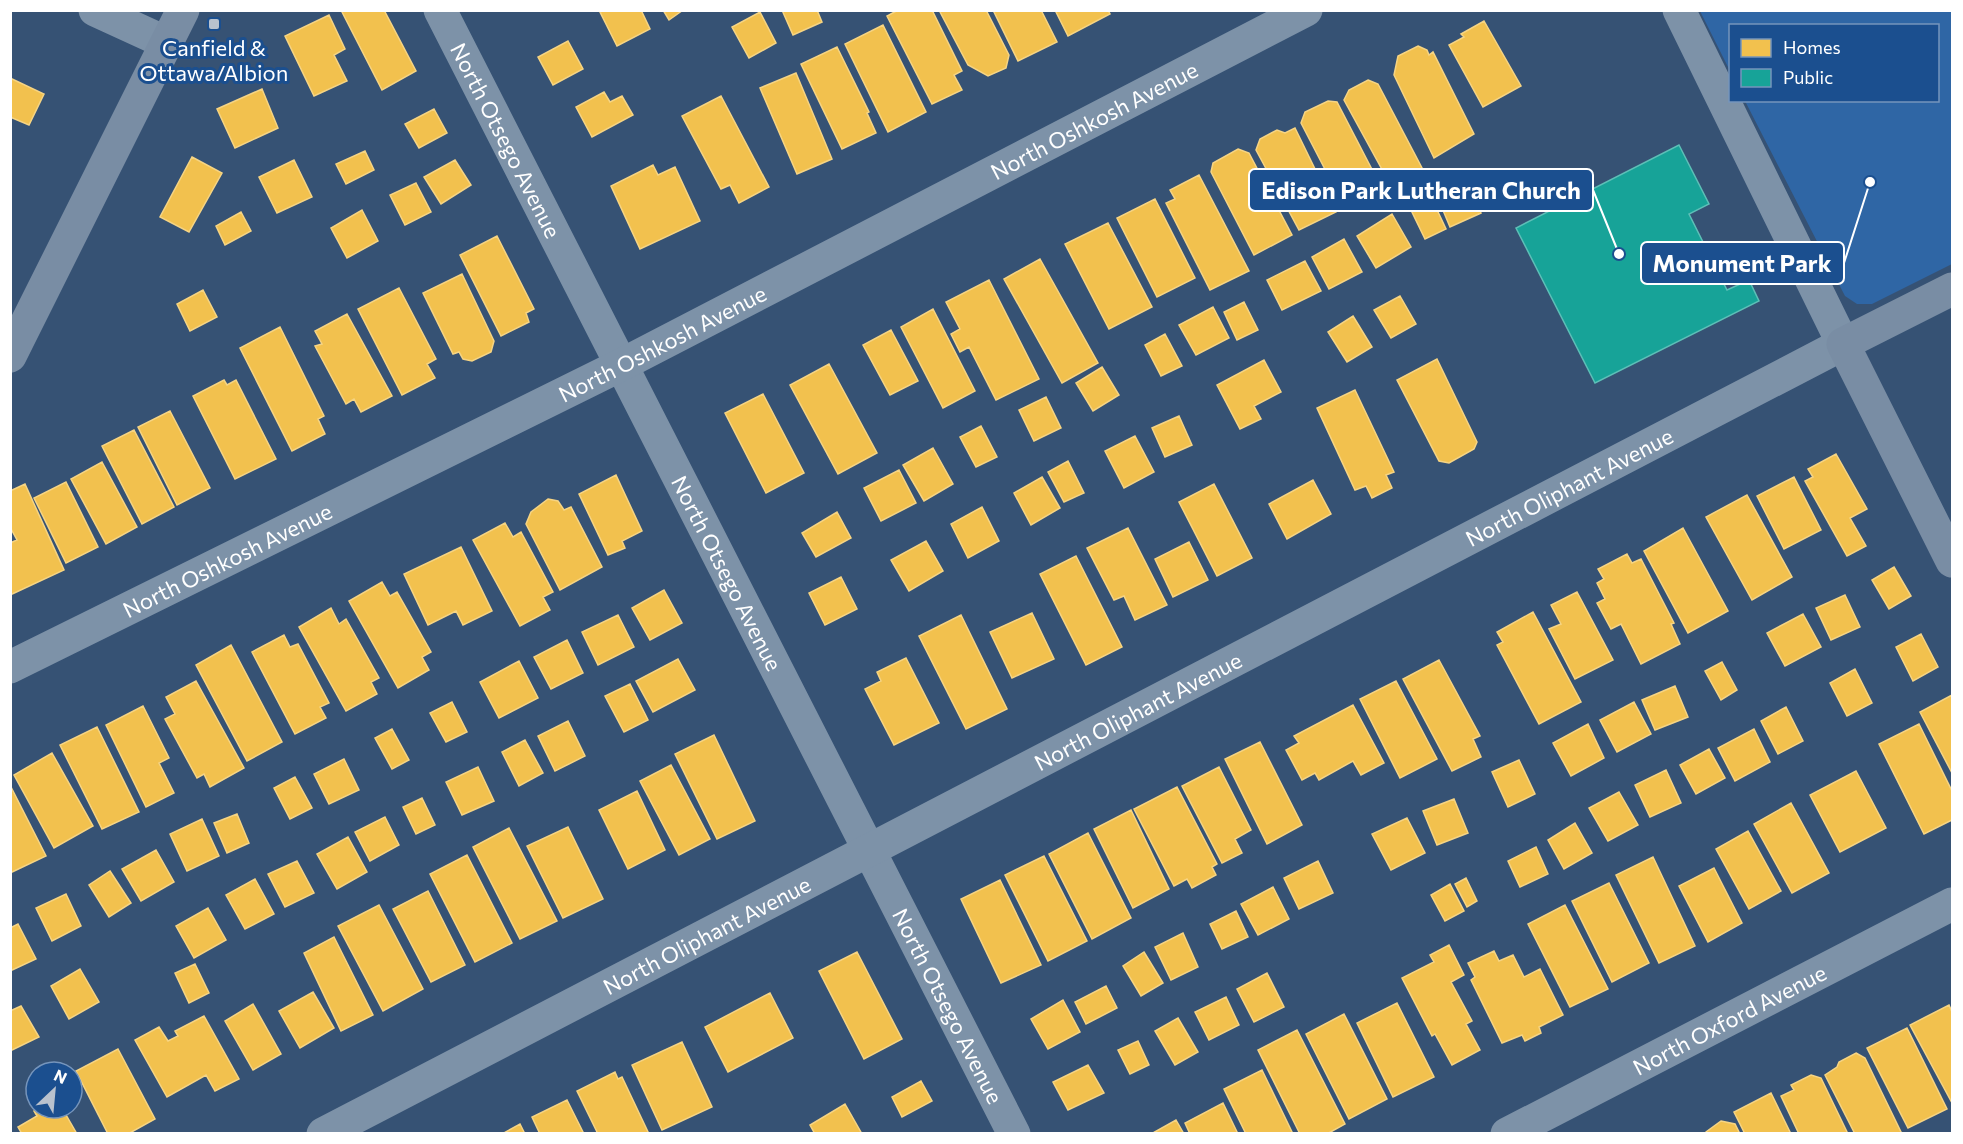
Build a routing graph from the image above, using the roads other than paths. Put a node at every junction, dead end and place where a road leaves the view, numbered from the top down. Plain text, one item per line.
1 (95, 10) edge
2 (183, 10) edge
3 (440, 10) edge
4 (1306, 10) edge
5 (1679, 10) edge
6 (167, 43) junction
7 (1953, 289) edge
8 (1843, 344) junction
9 (10, 356) edge
10 (621, 365) junction
11 (1953, 561) edge
12 (10, 667) edge
13 (870, 850) junction
14 (1953, 904) edge
15 (323, 1134) edge
16 (1014, 1134) edge
17 (1507, 1134) edge

1 - 6 street
2 - 6 street
3 - 10 street, North Otsego Avenue
4 - 10 street, North Oshkosh Avenue
5 - 8 street
6 - 9 street
7 - 8 street, North Oliphant Avenue
8 - 11 street
8 - 13 street, North Oliphant Avenue
10 - 12 street, North Oshkosh Avenue
10 - 13 street, North Otsego Avenue
13 - 15 street, North Oliphant Avenue
13 - 16 street, North Otsego Avenue
14 - 17 street, North Oxford Avenue

